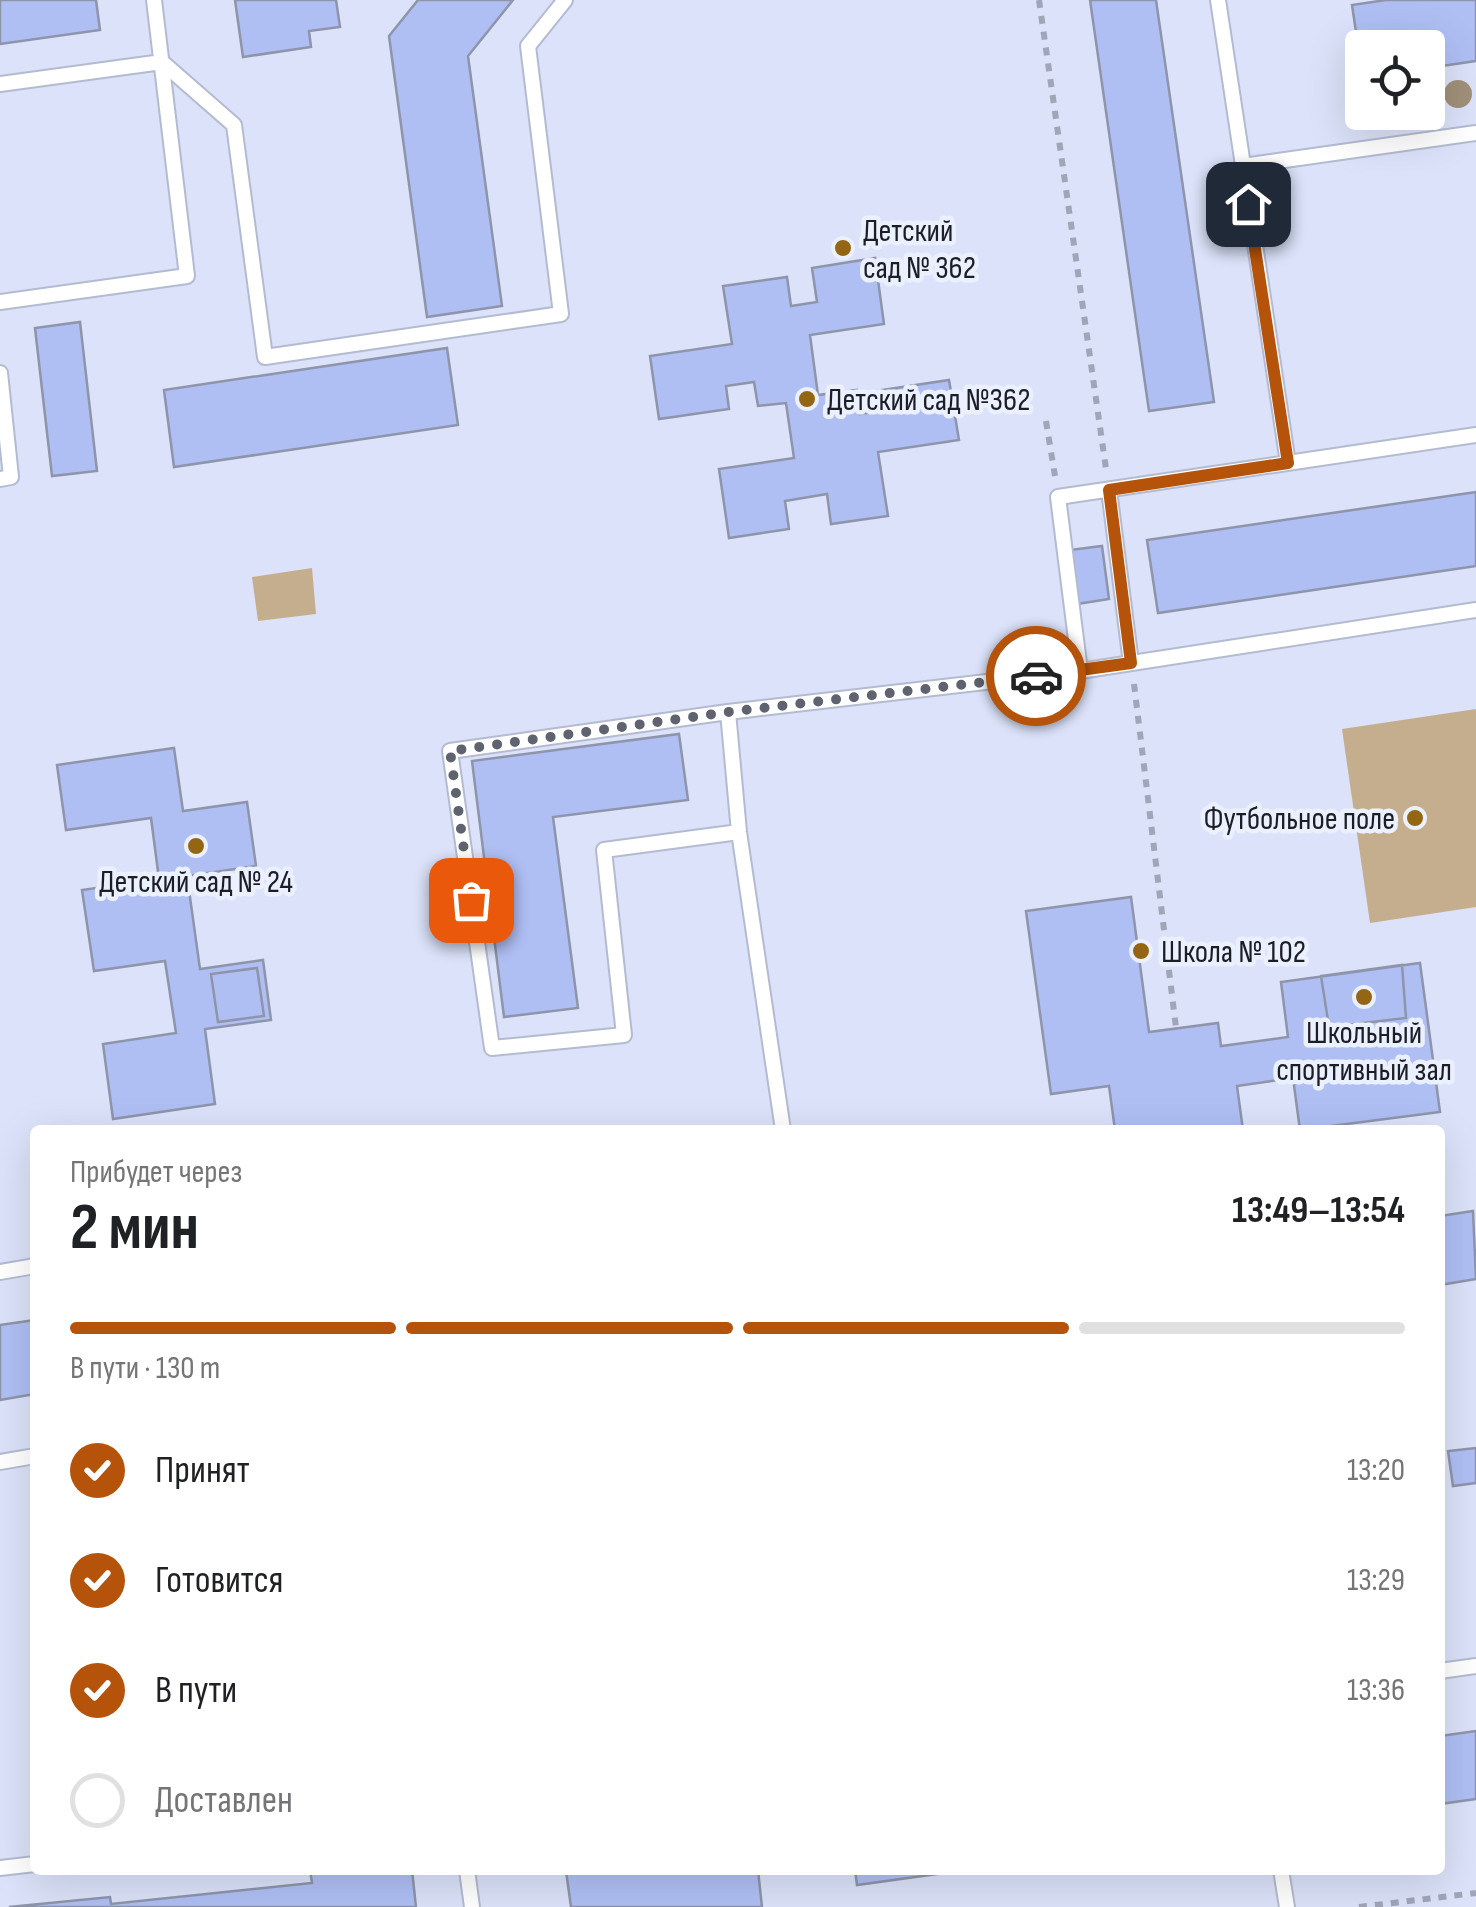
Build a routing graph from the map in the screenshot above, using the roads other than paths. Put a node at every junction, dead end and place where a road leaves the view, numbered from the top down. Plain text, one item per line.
1 (154, 0) edge
2 (565, 0) edge
3 (1218, 0) edge
4 (162, 62) junction
5 (0, 84) edge
6 (1476, 133) edge
7 (1243, 166) junction
8 (0, 302) edge
9 (0, 373) edge
10 (1476, 434) edge
11 (1288, 463) junction
12 (0, 479) edge
13 (1109, 490) junction
14 (1476, 610) edge
15 (1131, 663) junction
16 (1080, 671) junction
17 (728, 712) junction
18 (739, 832) junction
19 (782, 1125) edge
20 (30, 1267) edge
21 (0, 1272) edge
22 (30, 1457) edge
23 (0, 1462) edge
24 (1476, 1666) edge
25 (1445, 1670) edge
26 (30, 1865) edge
27 (0, 1868) edge
28 (467, 1875) edge
29 (1282, 1875) edge
30 (472, 1907) edge
31 (1287, 1907) edge

1 - 4 lane
2 - 4 lane
3 - 7 lane
4 - 5 lane
4 - 8 lane
6 - 7 lane
7 - 11 lane
9 - 12 lane
10 - 11 lane
11 - 13 lane
13 - 15 lane
13 - 16 lane
14 - 15 lane
15 - 16 lane
16 - 17 lane
17 - 18 lane
17 - 18 lane
18 - 19 lane
20 - 21 lane
22 - 23 lane
24 - 25 lane
26 - 27 lane
28 - 30 lane
29 - 31 lane

